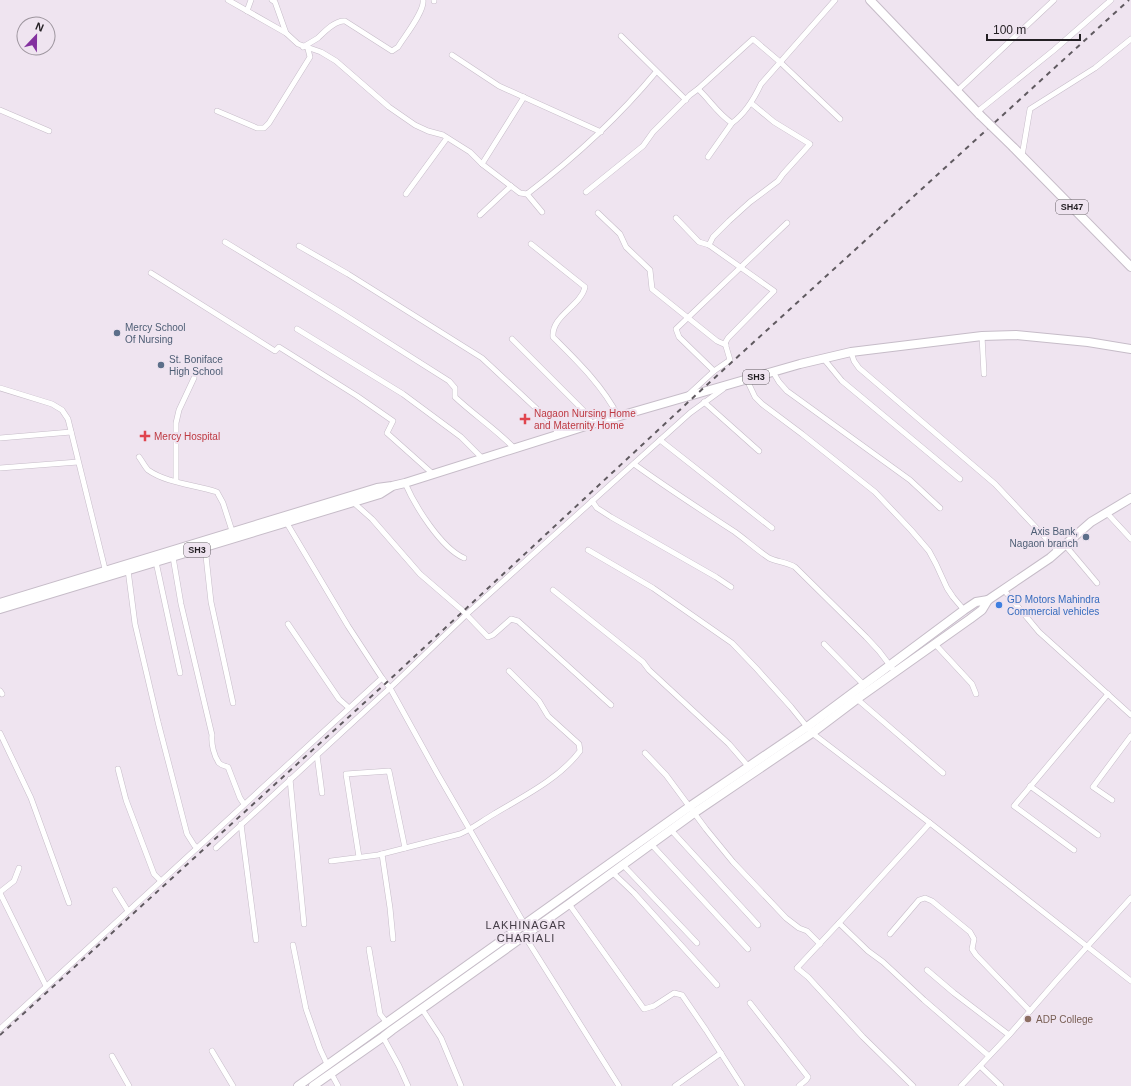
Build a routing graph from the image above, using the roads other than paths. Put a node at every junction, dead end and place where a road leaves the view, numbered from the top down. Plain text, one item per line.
1 (228, 0) edge
2 (252, 0) edge
3 (272, 0) edge
4 (423, 0) edge
5 (835, 0) edge
6 (870, 0) edge
7 (1111, 0) edge
8 (1052, 1) edge
9 (247, 11) junction
10 (286, 33) junction
11 (621, 36) dead end
12 (1131, 39) edge
13 (305, 48) junction
14 (452, 55) dead end
15 (780, 62) junction
16 (656, 72) junction
17 (698, 89) junction
18 (957, 91) junction
19 (524, 97) junction
20 (686, 100) junction
21 (751, 103) junction
22 (0, 110) edge
23 (217, 111) dead end
24 (979, 114) junction
25 (840, 119) dead end
26 (732, 123) junction
27 (49, 130) dead end
28 (601, 132) junction
29 (447, 138) junction
30 (1022, 156) junction
31 (708, 157) dead end
32 (482, 164) junction
33 (511, 186) junction
34 (586, 192) dead end
35 (406, 194) dead end
36 (527, 194) junction
37 (542, 212) dead end
38 (598, 213) dead end
39 (480, 215) dead end
40 (676, 218) dead end
41 (788, 223) dead end
42 (225, 242) dead end
43 (532, 244) dead end
44 (709, 245) junction
45 (299, 246) dead end
46 (740, 267) junction
47 (1131, 267) edge
48 (151, 273) dead end
49 (688, 318) junction
50 (297, 329) dead end
51 (982, 336) junction
52 (512, 339) dead end
53 (726, 345) junction
54 (1131, 349) edge
55 (851, 352) junction
56 (824, 358) junction
57 (714, 371) junction
58 (773, 372) junction
59 (984, 374) dead end
60 (194, 378) dead end
61 (747, 380) junction
62 (727, 386) junction
63 (0, 388) edge
64 (688, 396) junction
65 (704, 402) junction
66 (618, 416) junction
67 (592, 424) junction
68 (71, 432) junction
69 (558, 435) junction
70 (0, 438) edge
71 (660, 440) junction
72 (515, 449) junction
73 (759, 451) dead end
74 (139, 457) dead end
75 (483, 459) junction
76 (78, 462) junction
77 (634, 464) junction
78 (0, 468) edge
79 (433, 474) junction
80 (960, 479) dead end
81 (176, 481) junction
82 (406, 483) junction
83 (392, 486) junction
84 (1131, 498) edge
85 (592, 501) junction
86 (354, 502) junction
87 (940, 508) dead end
88 (1106, 512) junction
89 (284, 519) junction
90 (772, 528) dead end
91 (233, 535) junction
92 (1131, 539) edge
93 (1065, 544) junction
94 (205, 547) junction
95 (588, 550) dead end
96 (1058, 551) junction
97 (173, 557) junction
98 (464, 558) dead end
99 (156, 562) junction
100 (128, 570) junction
101 (106, 574) junction
102 (1097, 582) dead end
103 (731, 587) dead end
104 (553, 590) dead end
105 (1004, 590) junction
106 (988, 600) junction
107 (0, 603) edge
108 (0, 609) edge
109 (964, 610) junction
110 (466, 615) junction
111 (288, 624) dead end
112 (824, 644) dead end
113 (935, 644) junction
114 (890, 664) junction
115 (509, 672) dead end
116 (896, 672) junction
117 (180, 673) dead end
118 (382, 678) junction
119 (864, 685) junction
120 (390, 688) junction
121 (976, 694) dead end
122 (1108, 694) junction
123 (857, 699) junction
124 (233, 703) dead end
125 (612, 705) dead end
126 (349, 708) junction
127 (1131, 715) edge
128 (809, 730) junction
129 (0, 733) edge
130 (1131, 736) edge
131 (645, 753) dead end
132 (317, 755) junction
133 (748, 766) junction
134 (118, 769) dead end
135 (943, 772) dead end
136 (290, 779) junction
137 (1030, 786) junction
138 (322, 793) dead end
139 (1112, 800) dead end
140 (244, 804) junction
141 (692, 810) junction
142 (930, 823) junction
143 (240, 824) junction
144 (471, 830) junction
145 (671, 830) junction
146 (1098, 835) dead end
147 (651, 844) junction
148 (197, 848) junction
149 (216, 848) dead end
150 (405, 848) junction
151 (1074, 850) dead end
152 (382, 854) junction
153 (359, 857) junction
154 (332, 861) dead end
155 (623, 865) junction
156 (19, 868) dead end
157 (612, 872) junction
158 (161, 881) junction
159 (115, 890) dead end
160 (0, 893) edge
161 (1131, 898) edge
162 (70, 903) dead end
163 (569, 904) junction
164 (128, 911) junction
165 (839, 923) junction
166 (304, 924) dead end
167 (758, 925) dead end
168 (526, 931) junction
169 (890, 934) dead end
170 (393, 939) dead end
171 (256, 940) dead end
172 (697, 943) dead end
173 (820, 944) junction
174 (293, 945) dead end
175 (1088, 946) junction
176 (369, 949) dead end
177 (748, 949) dead end
178 (926, 970) dead end
179 (1131, 981) edge
180 (717, 985) dead end
181 (46, 986) junction
182 (750, 1004) dead end
183 (422, 1009) junction
184 (1030, 1011) junction
185 (387, 1024) junction
186 (0, 1029) edge
187 (1009, 1035) junction
188 (383, 1037) junction
189 (212, 1051) dead end
190 (721, 1053) junction
191 (112, 1056) dead end
192 (989, 1056) junction
193 (980, 1066) junction
194 (329, 1070) junction
195 (129, 1086) edge
196 (233, 1086) edge
197 (298, 1086) edge
198 (313, 1086) edge
199 (338, 1086) edge
200 (408, 1086) edge
201 (461, 1086) edge
202 (619, 1086) edge
203 (675, 1086) edge
204 (742, 1086) edge
205 (799, 1086) edge
206 (913, 1086) edge
207 (961, 1086) edge
208 (1001, 1086) edge

1 - 9 street
2 - 9 street
3 - 10 street
4 - 13 street
5 - 15 street
6 - 18 main road, SH47
7 - 24 street
8 - 18 street
9 - 10 street
10 - 13 street
11 - 16 street
12 - 30 street
13 - 23 street
13 - 29 street
14 - 19 street
15 - 17 street
15 - 21 street
15 - 25 street
16 - 20 street
16 - 28 street
17 - 20 street
17 - 26 street
18 - 24 main road, SH47
19 - 28 street
19 - 32 street
20 - 34 street
21 - 26 street
21 - 44 street
22 - 27 street
24 - 30 main road, SH47, bridge
26 - 31 street
28 - 36 street
29 - 32 street
29 - 35 street
30 - 47 main road, SH47
32 - 33 street
33 - 36 street
33 - 39 street
36 - 37 street
38 - 49 street
40 - 44 street
41 - 46 street
42 - 72 street
43 - 66 street
44 - 46 street
45 - 69 street
46 - 49 street
46 - 53 street
48 - 79 street
49 - 53 street
49 - 57 street
50 - 75 street
51 - 54 main road, SH3
51 - 55 main road, SH3
51 - 59 street
52 - 67 street
53 - 57 street
55 - 56 main road, SH3
55 - 96 street
56 - 58 main road, SH3
56 - 80 street
57 - 64 street
58 - 61 main road, SH3
58 - 87 street
60 - 81 street
61 - 62 main road, SH3
61 - 109 street
62 - 64 main road, SH3
62 - 65 street
63 - 68 street
64 - 66 main road, SH3
65 - 71 street
65 - 73 street
66 - 67 main road, SH3
67 - 69 main road, SH3
68 - 70 street
68 - 76 street
69 - 72 main road, SH3
71 - 77 street
71 - 90 street
72 - 75 main road, SH3
74 - 81 street
75 - 79 main road, SH3
76 - 78 street
76 - 101 street
77 - 85 street
77 - 114 street
79 - 82 main road, SH3
81 - 91 street
82 - 83 main road, SH3
82 - 98 street
83 - 86 main road, SH3
83 - 89 main road, SH3
84 - 88 main road
85 - 103 street
85 - 110 street
86 - 89 main road, SH3
86 - 110 street
88 - 92 street
88 - 93 main road
89 - 91 main road, SH3
89 - 118 street
91 - 94 main road, SH3
91 - 101 main road, SH3
93 - 96 main road
93 - 102 street
94 - 97 main road, SH3
94 - 124 street
95 - 128 street
96 - 105 main road
97 - 99 main road, SH3
97 - 140 street
99 - 100 main road, SH3
99 - 117 street
100 - 101 main road, SH3
100 - 148 street
101 - 107 main road, SH3
101 - 108 main road, SH3
104 - 133 street
105 - 106 main road
105 - 122 street
106 - 109 main road
106 - 113 main road
109 - 114 main road
110 - 120 street
110 - 125 street
111 - 126 street
112 - 119 street
113 - 116 main road
113 - 121 street
114 - 116 street
114 - 119 main road
115 - 144 street
116 - 123 main road
118 - 120 street
118 - 126 street
119 - 128 main road
120 - 132 street
120 - 144 street
122 - 127 street
122 - 137 street
123 - 128 main road
123 - 135 street
126 - 140 street
128 - 133 main road
128 - 141 main road
128 - 142 street
129 - 162 street
130 - 139 street
131 - 141 street
132 - 136 street
132 - 138 street
133 - 141 main road
134 - 158 street
136 - 143 street
136 - 166 street
137 - 146 street
137 - 151 street
140 - 148 street
141 - 145 main road
141 - 168 main road
141 - 173 street
142 - 165 street
142 - 175 street
143 - 149 street
143 - 171 street
144 - 150 street
144 - 168 street
145 - 147 main road
145 - 167 street
147 - 155 main road
147 - 177 street
148 - 158 street
150 - 152 street
150 - 153 street
152 - 153 street
152 - 170 street
153 - 154 street
155 - 157 main road
155 - 172 street
156 - 160 street
157 - 163 main road
157 - 180 street
158 - 164 street
159 - 164 street
160 - 181 street
161 - 175 street
163 - 168 main road
163 - 190 street
164 - 181 street
165 - 173 street
165 - 192 street
168 - 183 main road
168 - 185 main road
168 - 202 street
169 - 184 street
173 - 206 street
174 - 194 street
175 - 179 street
175 - 184 street
176 - 185 street
178 - 187 street
181 - 186 street
182 - 205 street
183 - 188 main road
183 - 201 street
184 - 187 street
185 - 194 main road
187 - 192 street
188 - 194 main road
188 - 200 street
189 - 196 street
190 - 203 street
190 - 204 street
191 - 195 street
192 - 193 street
193 - 207 street
193 - 208 street
194 - 197 main road
194 - 198 main road
194 - 199 street

